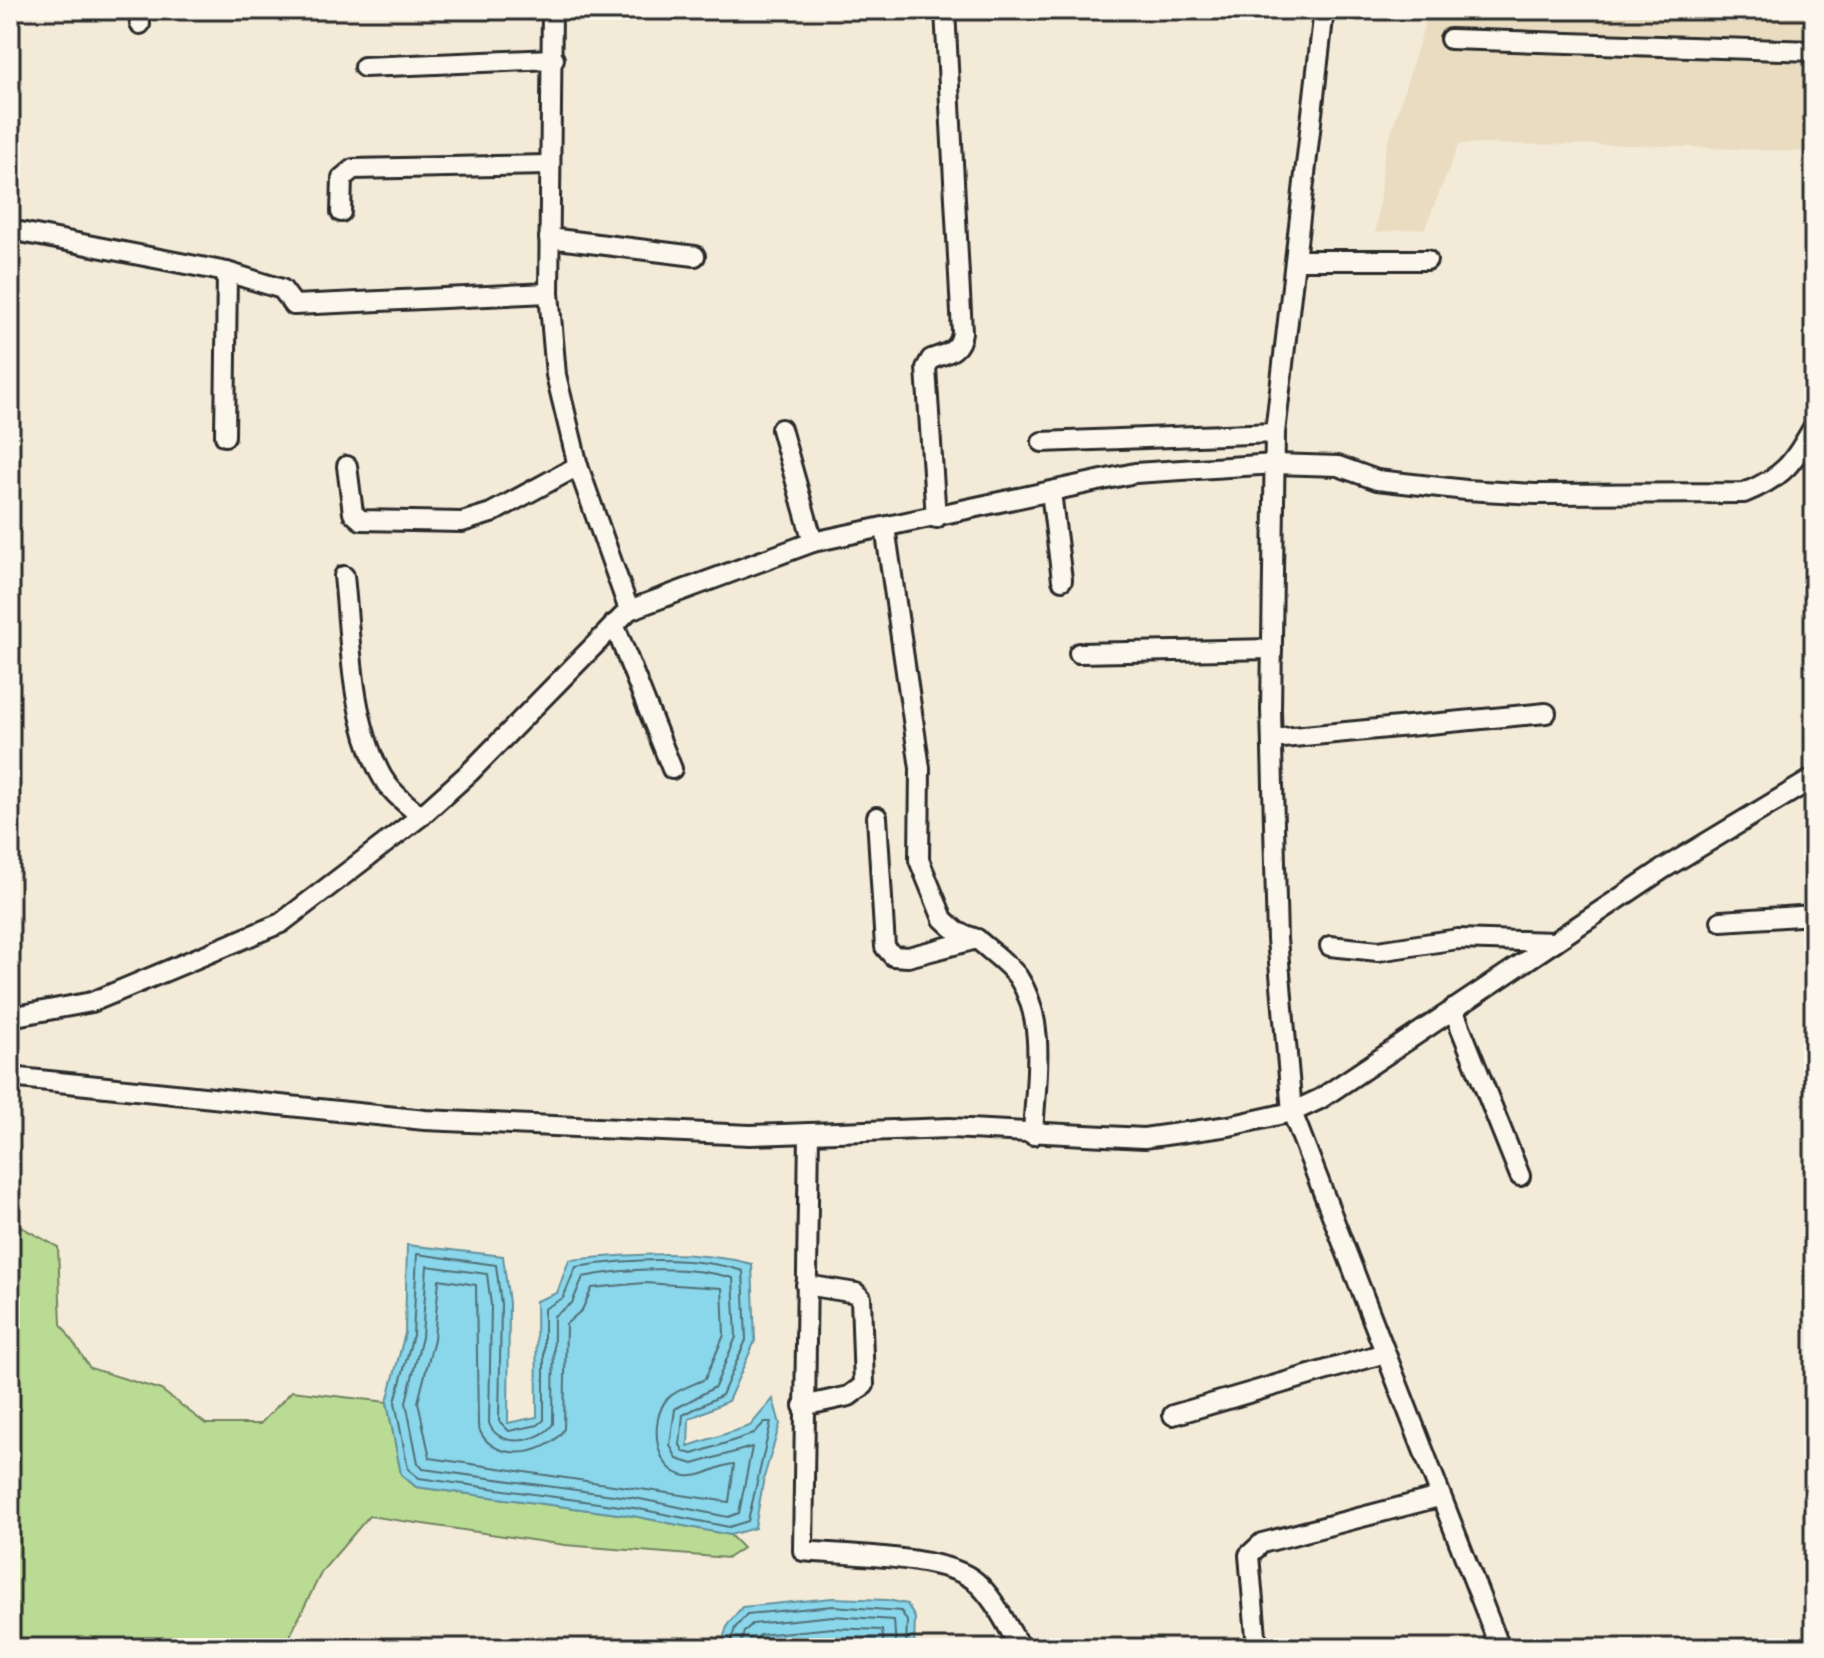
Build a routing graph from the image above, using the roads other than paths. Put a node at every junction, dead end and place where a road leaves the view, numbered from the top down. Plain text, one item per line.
1 (552, 10) edge
2 (945, 10) edge
3 (1324, 10) edge
4 (1450, 39) dead end
5 (1814, 51) edge
6 (554, 59) junction
7 (364, 67) dead end
8 (548, 165) junction
9 (341, 212) dead end
10 (10, 230) edge
11 (549, 238) junction
12 (695, 256) dead end
13 (1296, 260) junction
14 (1427, 260) dead end
15 (227, 272) junction
16 (549, 293) junction
17 (1814, 426) edge
18 (781, 429) dead end
19 (1275, 433) junction
20 (225, 436) dead end
21 (1042, 442) dead end
22 (1275, 464) junction
23 (347, 466) dead end
24 (578, 466) junction
25 (1051, 492) junction
26 (936, 518) junction
27 (885, 527) junction
28 (813, 542) junction
29 (344, 576) dead end
30 (1062, 580) dead end
31 (629, 610) junction
32 (614, 624) junction
33 (1272, 649) junction
34 (1079, 653) dead end
35 (1546, 713) dead end
36 (1272, 739) junction
37 (672, 769) dead end
38 (1814, 778) edge
39 (421, 816) junction
40 (877, 817) dead end
41 (1814, 915) edge
42 (1721, 921) dead end
43 (977, 939) junction
44 (1554, 942) junction
45 (1330, 946) dead end
46 (1453, 1009) junction
47 (10, 1017) edge
48 (10, 1077) edge
49 (1292, 1112) junction
50 (809, 1133) junction
51 (1033, 1135) junction
52 (1520, 1176) dead end
53 (806, 1285) junction
54 (1385, 1353) junction
55 (803, 1406) junction
56 (1173, 1415) dead end
57 (1439, 1497) junction
58 (1021, 1648) edge
59 (1257, 1648) edge
60 (1500, 1648) edge

1 - 6 street
2 - 26 street
3 - 13 street
4 - 5 street
6 - 7 street
6 - 8 street
8 - 9 street
8 - 11 street
10 - 15 street
11 - 12 street
11 - 16 street
13 - 14 street
13 - 19 street
15 - 16 street
15 - 20 street
16 - 24 street
17 - 22 street
18 - 28 street
19 - 21 street
19 - 22 street
22 - 25 street
22 - 33 street
23 - 24 street
24 - 31 street
25 - 26 street
25 - 30 street
26 - 27 street
27 - 28 street
27 - 43 street
28 - 31 street
29 - 39 street
31 - 32 street
32 - 37 street
32 - 39 street
33 - 34 street
33 - 36 street
35 - 36 street
36 - 49 street
38 - 44 street
39 - 47 street
40 - 43 street
41 - 42 street
43 - 51 street
44 - 45 street
44 - 46 street
46 - 49 street
46 - 52 street
48 - 50 street
49 - 51 street
49 - 54 street
50 - 51 street
50 - 53 street
53 - 55 street
53 - 55 street
54 - 56 street
54 - 57 street
55 - 58 street
57 - 59 street
57 - 60 street

